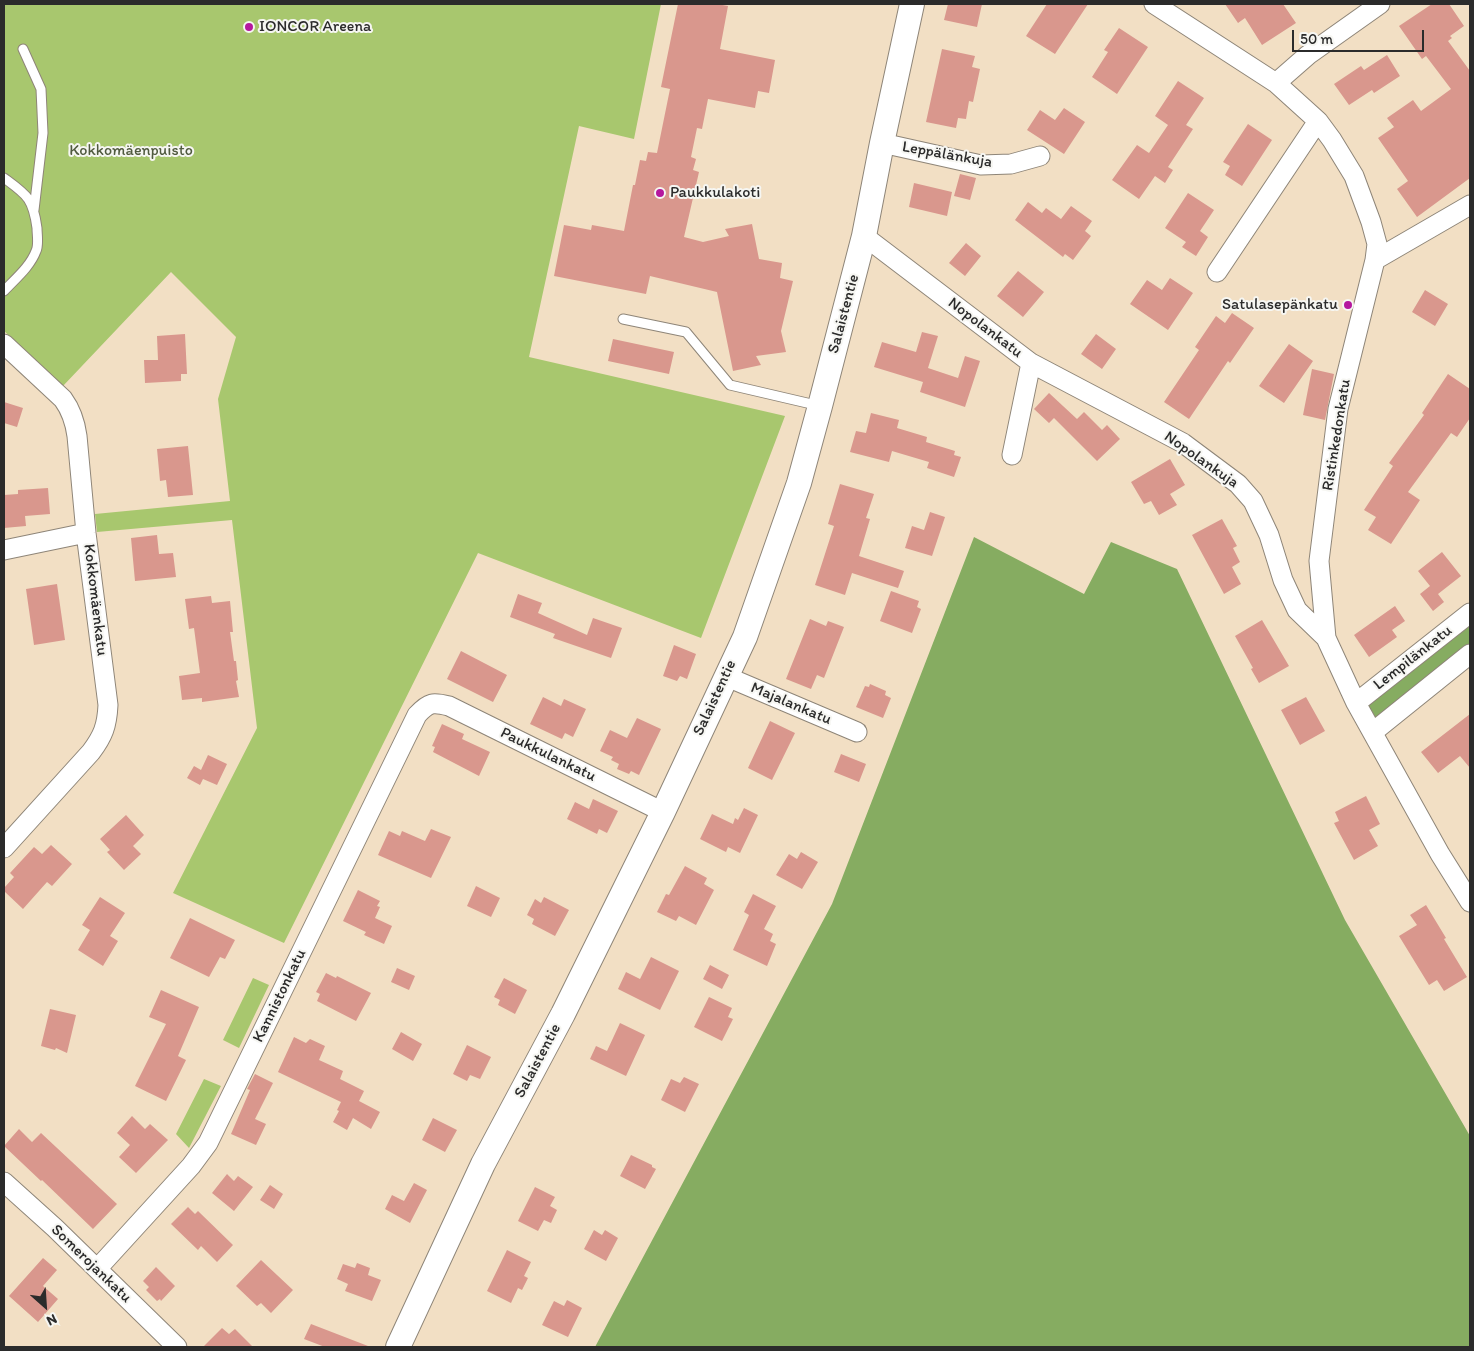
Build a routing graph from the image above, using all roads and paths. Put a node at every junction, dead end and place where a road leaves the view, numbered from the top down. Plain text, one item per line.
1 (912, 4) edge
2 (1154, 4) edge
3 (1380, 4) edge
4 (22, 49) dead end
5 (1276, 83) junction
6 (1318, 121) junction
7 (882, 143) junction
8 (1040, 156) dead end
9 (4, 178) edge
10 (1470, 205) edge
11 (34, 210) junction
12 (864, 236) junction
13 (1375, 260) junction
14 (1218, 272) dead end
15 (4, 291) edge
16 (623, 318) dead end
17 (4, 344) edge
18 (1031, 363) junction
19 (820, 406) junction
20 (1012, 455) dead end
21 (86, 533) junction
22 (4, 550) edge
23 (1470, 613) edge
24 (1326, 638) junction
25 (1470, 654) edge
26 (725, 676) junction
27 (431, 703) joint
28 (1356, 703) junction
29 (857, 732) dead end
30 (1373, 732) junction
31 (663, 812) junction
32 (4, 848) edge
33 (1470, 902) edge
34 (4, 1182) edge
35 (97, 1269) junction
36 (178, 1347) edge
37 (398, 1347) edge

1 - 7 street, Salaistentie
2 - 5 street, Ristinkedonkatu
3 - 5 street
4 - 11 lane
5 - 6 street, Ristinkedonkatu
6 - 13 street, Ristinkedonkatu
6 - 14 street
7 - 8 street, Leppälänkuja
7 - 12 street, Salaistentie
9 - 11 lane
10 - 13 street
11 - 15 lane
12 - 18 street, Nopolankatu
12 - 19 street, Salaistentie
13 - 24 street, Ristinkedonkatu
16 - 19 lane
17 - 21 street, Kokkomäenkatu
18 - 20 street, Nopolankatu
18 - 24 street, Nopolankuja
19 - 26 street, Salaistentie
21 - 22 street
21 - 32 street, Kokkomäenkatu
23 - 28 street, Lempilänkatu
24 - 28 street, Ristinkedonkatu
25 - 30 street, Lempilänkatu
26 - 29 street, Majalankatu
26 - 31 street, Salaistentie
27 - 31 street, Paukkulankatu
27 - 35 street, Kannistonkatu
28 - 30 street, Ristinkedonkatu
30 - 33 street, Ristinkedonkatu
31 - 37 street, Salaistentie
34 - 35 street, Somerojankatu
35 - 36 street, Somerojankatu

